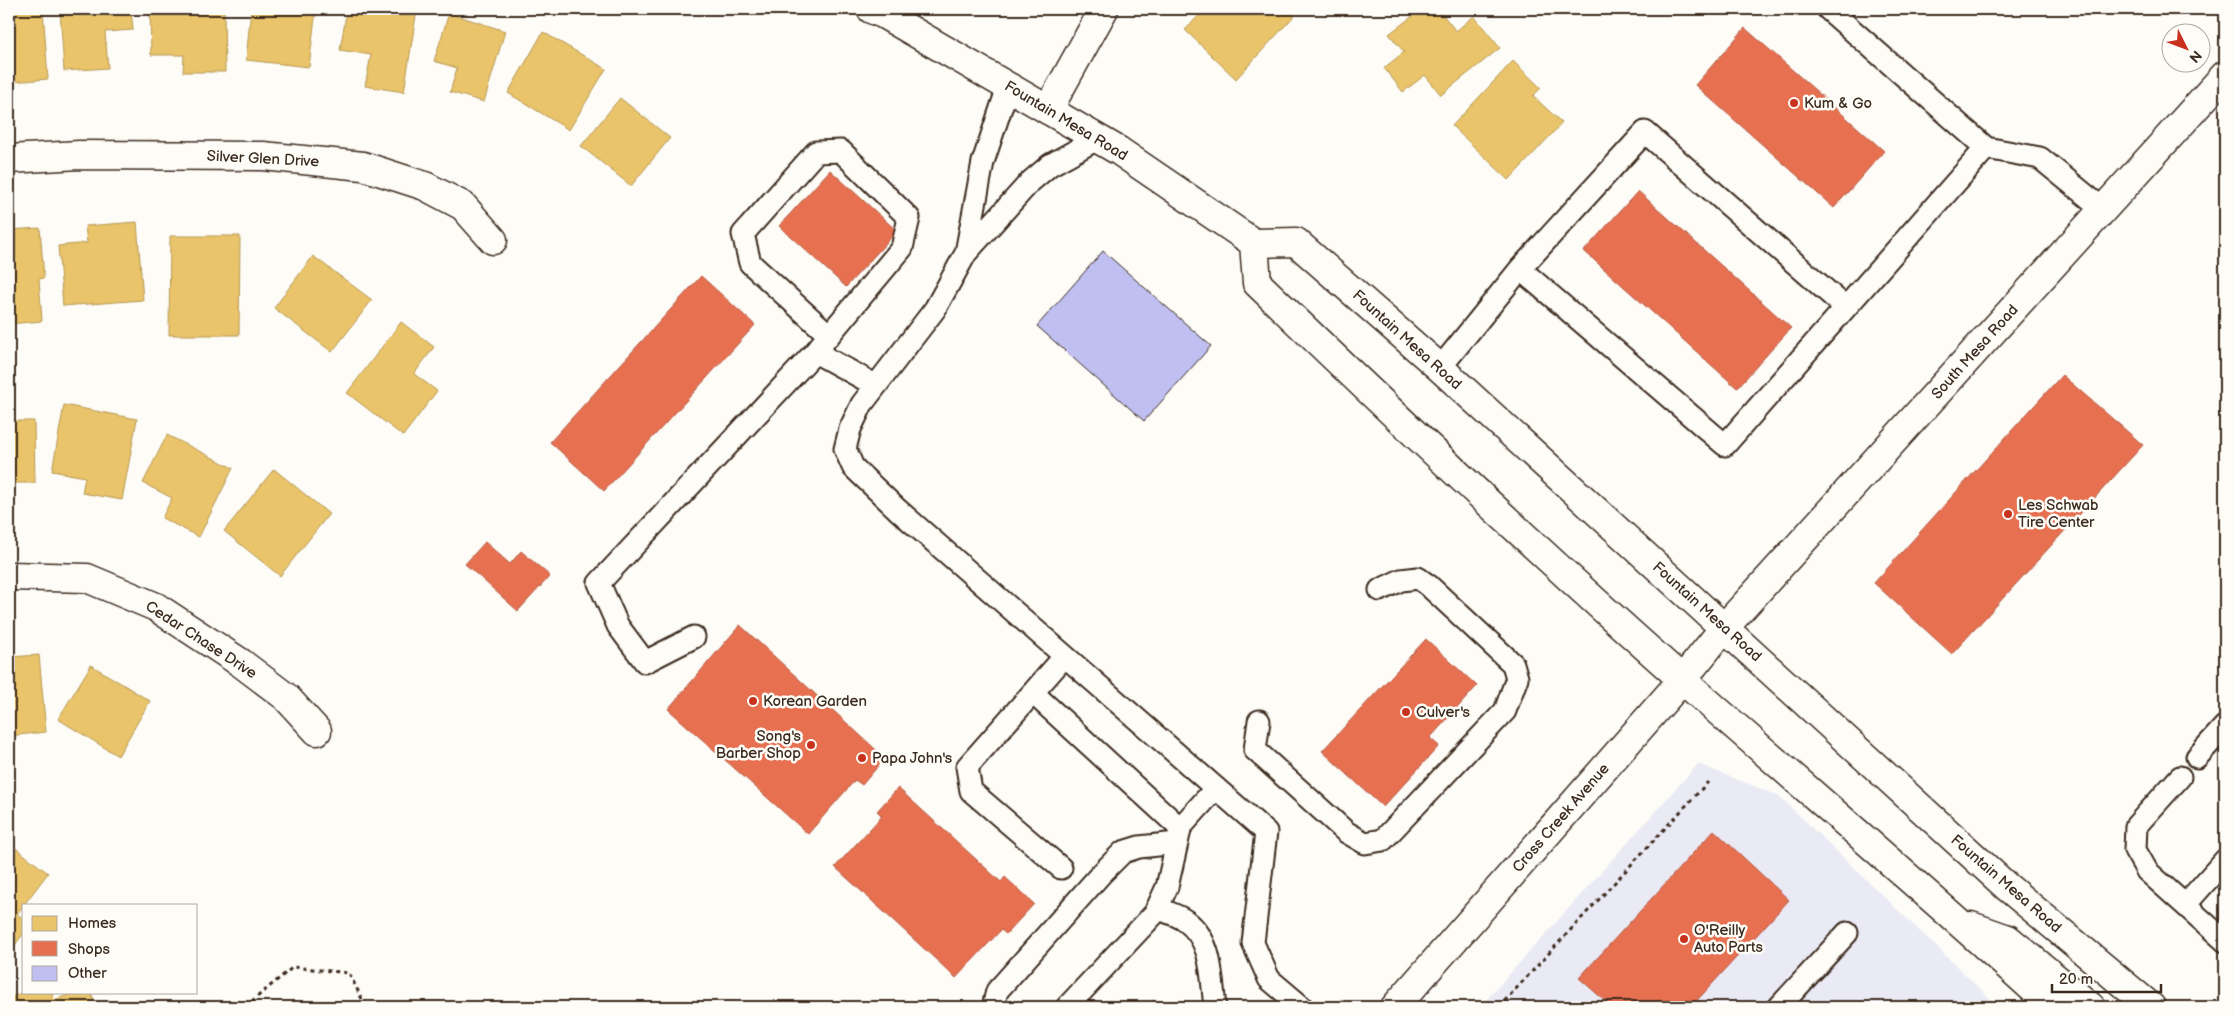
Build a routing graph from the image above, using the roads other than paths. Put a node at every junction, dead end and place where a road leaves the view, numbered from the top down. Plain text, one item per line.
1 (871, 9) edge
2 (1104, 9) edge
3 (1828, 9) edge
4 (2225, 75) edge
5 (1008, 87) junction
6 (1048, 110) junction
7 (1097, 139) junction
8 (1986, 148) junction
9 (9, 159) edge
10 (2104, 210) junction
11 (493, 240) dead end
12 (1254, 243) junction
13 (966, 253) junction
14 (1520, 269) junction
15 (1845, 307) junction
16 (830, 335) junction
17 (815, 352) junction
18 (1440, 368) junction
19 (875, 386) junction
20 (9, 576) edge
21 (1380, 590) dead end
22 (1724, 628) junction
23 (694, 637) dead end
24 (1065, 656) junction
25 (1682, 680) junction
26 (1033, 693) junction
27 (1259, 721) dead end
28 (2225, 726) edge
29 (317, 731) dead end
30 (2197, 757) dead end
31 (2180, 777) dead end
32 (1216, 788) junction
33 (1179, 835) junction
34 (2225, 860) edge
35 (1060, 868) dead end
36 (2185, 905) junction
37 (1157, 908) junction
38 (1960, 922) junction
39 (1847, 933) dead end
40 (2225, 942) edge
41 (993, 1007) edge
42 (1067, 1007) edge
43 (1215, 1007) edge
44 (1302, 1007) edge
45 (1395, 1007) edge
46 (1779, 1007) edge
47 (2052, 1007) edge
48 (2091, 1007) edge
49 (2151, 1007) edge

1 - 5 main road, Fountain Mesa Road
2 - 6 main road
3 - 8 lane
4 - 10 main road, South Mesa Road
5 - 6 main road, Fountain Mesa Road
5 - 13 lane
6 - 7 main road, Fountain Mesa Road
7 - 12 main road, Fountain Mesa Road
7 - 13 lane
8 - 10 lane
8 - 15 lane
9 - 11 main road, Silver Glen Drive
10 - 22 main road, South Mesa Road
12 - 18 main road, Fountain Mesa Road
12 - 25 main road
13 - 19 lane
14 - 15 lane
14 - 15 lane
14 - 18 lane
16 - 16 lane
16 - 17 lane
17 - 19 lane
17 - 23 lane
18 - 22 main road, Fountain Mesa Road
19 - 24 lane
20 - 29 main road, Cedar Chase Drive
21 - 27 lane
22 - 25 main road, Cross Creek Avenue
22 - 49 main road, Fountain Mesa Road
24 - 26 lane
24 - 32 lane
25 - 38 main road
25 - 45 main road, Cross Creek Avenue
26 - 33 lane
26 - 35 lane
28 - 30 lane
31 - 36 lane
32 - 33 lane
32 - 44 lane
33 - 37 lane
33 - 41 lane
34 - 36 lane
36 - 40 lane
37 - 42 lane
37 - 43 lane
38 - 47 main road
38 - 48 main road
39 - 46 lane

